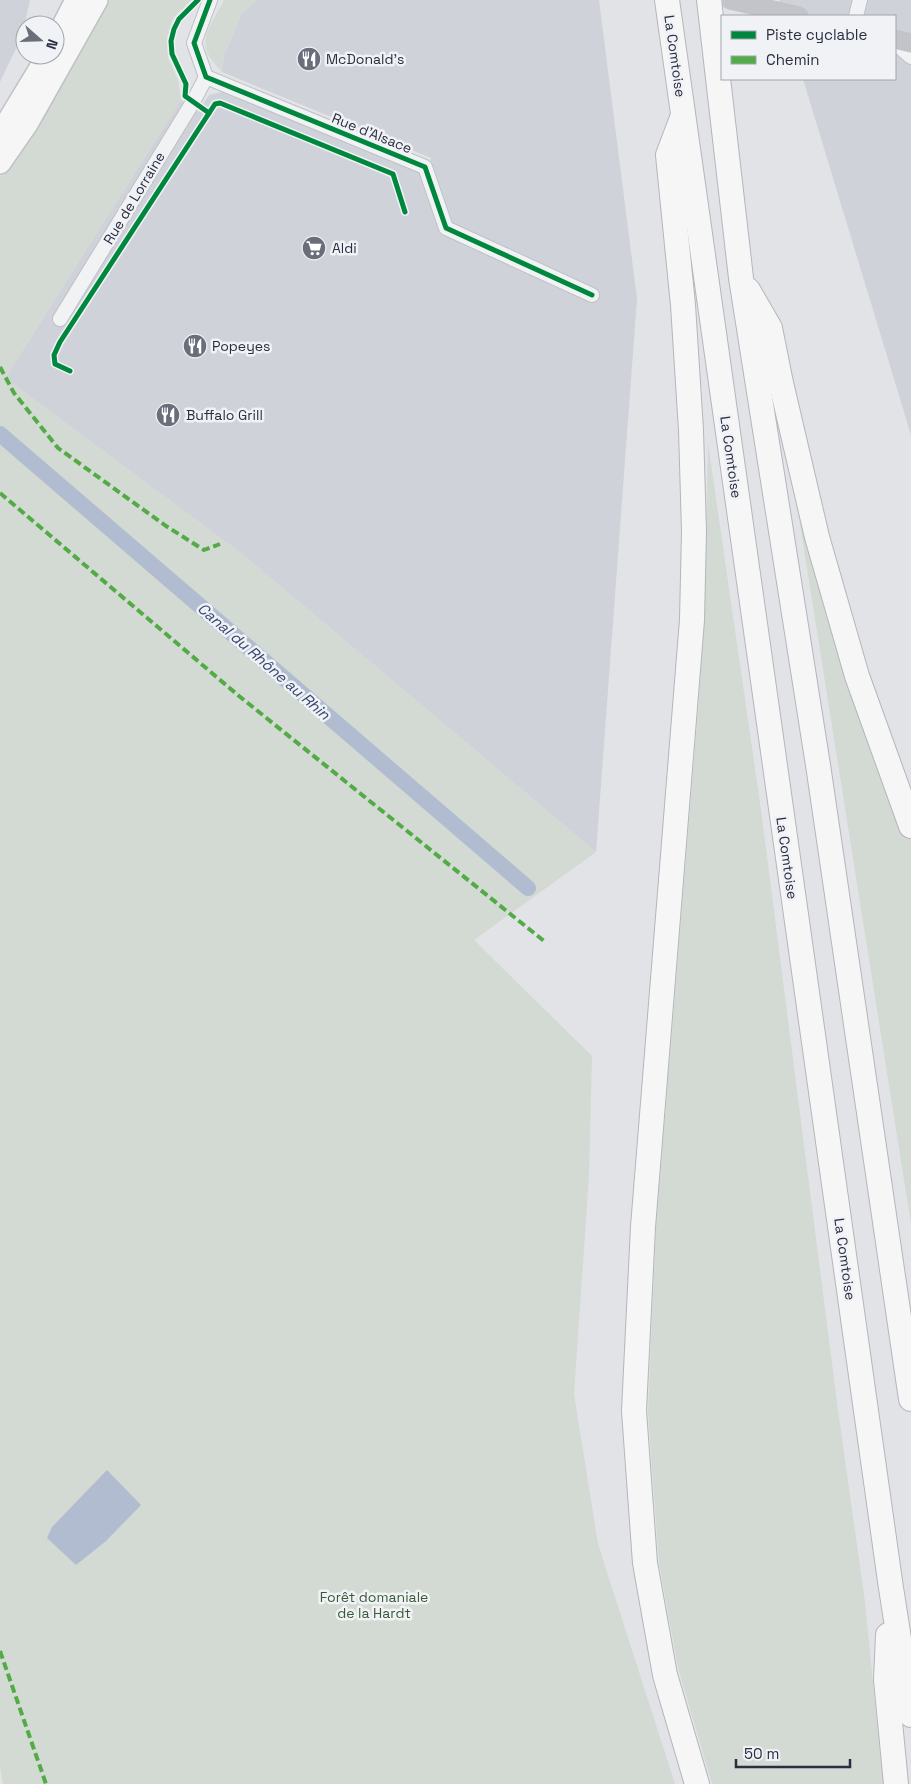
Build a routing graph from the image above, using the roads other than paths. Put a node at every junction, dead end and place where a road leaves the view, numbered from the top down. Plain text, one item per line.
1 (76, 0) edge
2 (98, 0) edge
3 (210, 0) edge
4 (667, 0) edge
5 (709, 0) edge
6 (730, 0) edge
7 (860, 0) edge
8 (795, 15) edge
9 (856, 15) edge
10 (65, 21) edge
11 (896, 41) edge
12 (896, 42) edge
13 (911, 43) edge
14 (911, 57) edge
15 (42, 65) edge
16 (206, 77) junction
17 (683, 116) junction
18 (0, 134) edge
19 (0, 163) edge
20 (741, 278) junction
21 (592, 295) dead end
22 (60, 319) dead end
23 (911, 826) edge
24 (911, 1399) edge
25 (891, 1588) junction
26 (911, 1715) edge
27 (698, 1784) edge
28 (896, 1784) edge

1 - 10 main road
2 - 19 main road
3 - 16 street
4 - 17 highway, La Comtoise
5 - 20 highway
6 - 8 main road
7 - 9 street
11 - 13 main road
12 - 14 street
15 - 18 main road
16 - 21 street, Rue d'Alsace
16 - 22 street, Rue de Lorraine
17 - 25 highway, La Comtoise
17 - 27 highway
20 - 23 highway
20 - 24 highway
25 - 26 highway, La Comtoise
25 - 28 highway

